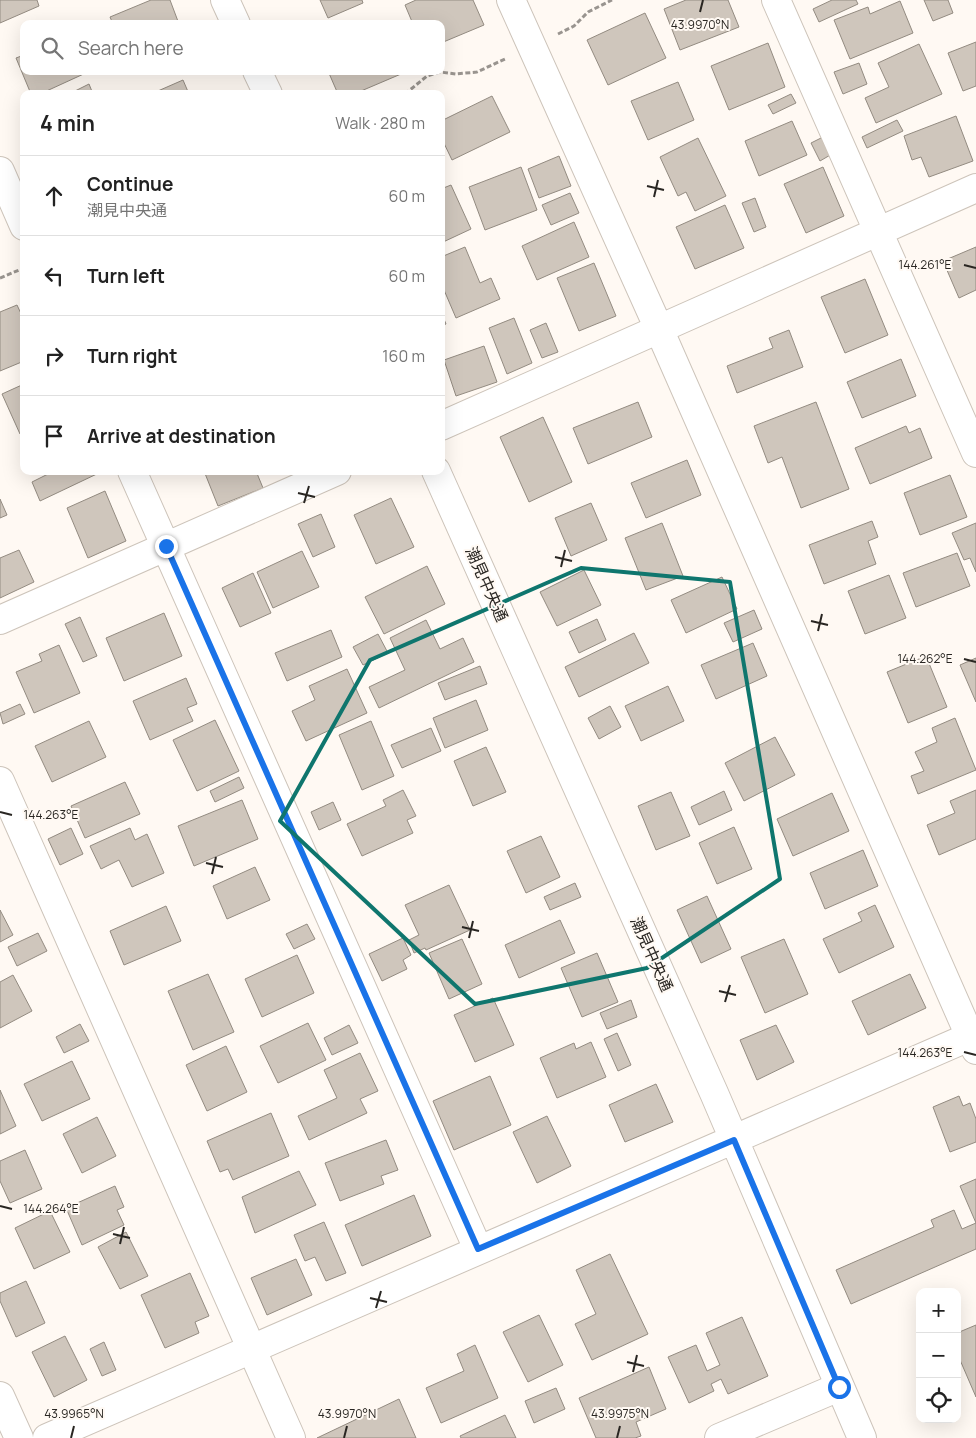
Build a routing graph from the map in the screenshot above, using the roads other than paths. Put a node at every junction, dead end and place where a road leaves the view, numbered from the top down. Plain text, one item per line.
1 (225, 0) edge
2 (511, 0) edge
3 (776, 0) edge
4 (234, 20) edge
5 (259, 75) edge
6 (266, 90) edge
7 (0, 171) edge
8 (976, 188) edge
9 (20, 217) edge
10 (878, 232) junction
11 (659, 330) junction
12 (445, 424) edge
13 (976, 453) edge
14 (134, 475) edge
15 (328, 475) edge
16 (438, 475) edge
17 (166, 546) junction
18 (0, 620) edge
19 (0, 781) edge
20 (974, 1040) edge
21 (734, 1140) junction
22 (478, 1249) junction
23 (251, 1347) junction
24 (839, 1387) junction
25 (0, 1396) edge
26 (19, 1438) edge
27 (47, 1438) edge
28 (291, 1438) edge
29 (718, 1438) edge
30 (862, 1438) edge

1 - 4 street
2 - 11 street
3 - 10 street
5 - 6 street
7 - 9 street
8 - 10 street
10 - 11 street
10 - 13 street
11 - 12 street
11 - 20 street
14 - 17 street
15 - 17 street
16 - 21 street, 潮見中央通
17 - 18 street
17 - 22 street
19 - 23 street
20 - 21 street
21 - 22 street
21 - 24 street, 潮見中央通
22 - 23 street
23 - 27 street
23 - 28 street
24 - 29 street
24 - 30 street, 潮見中央通
25 - 26 street

